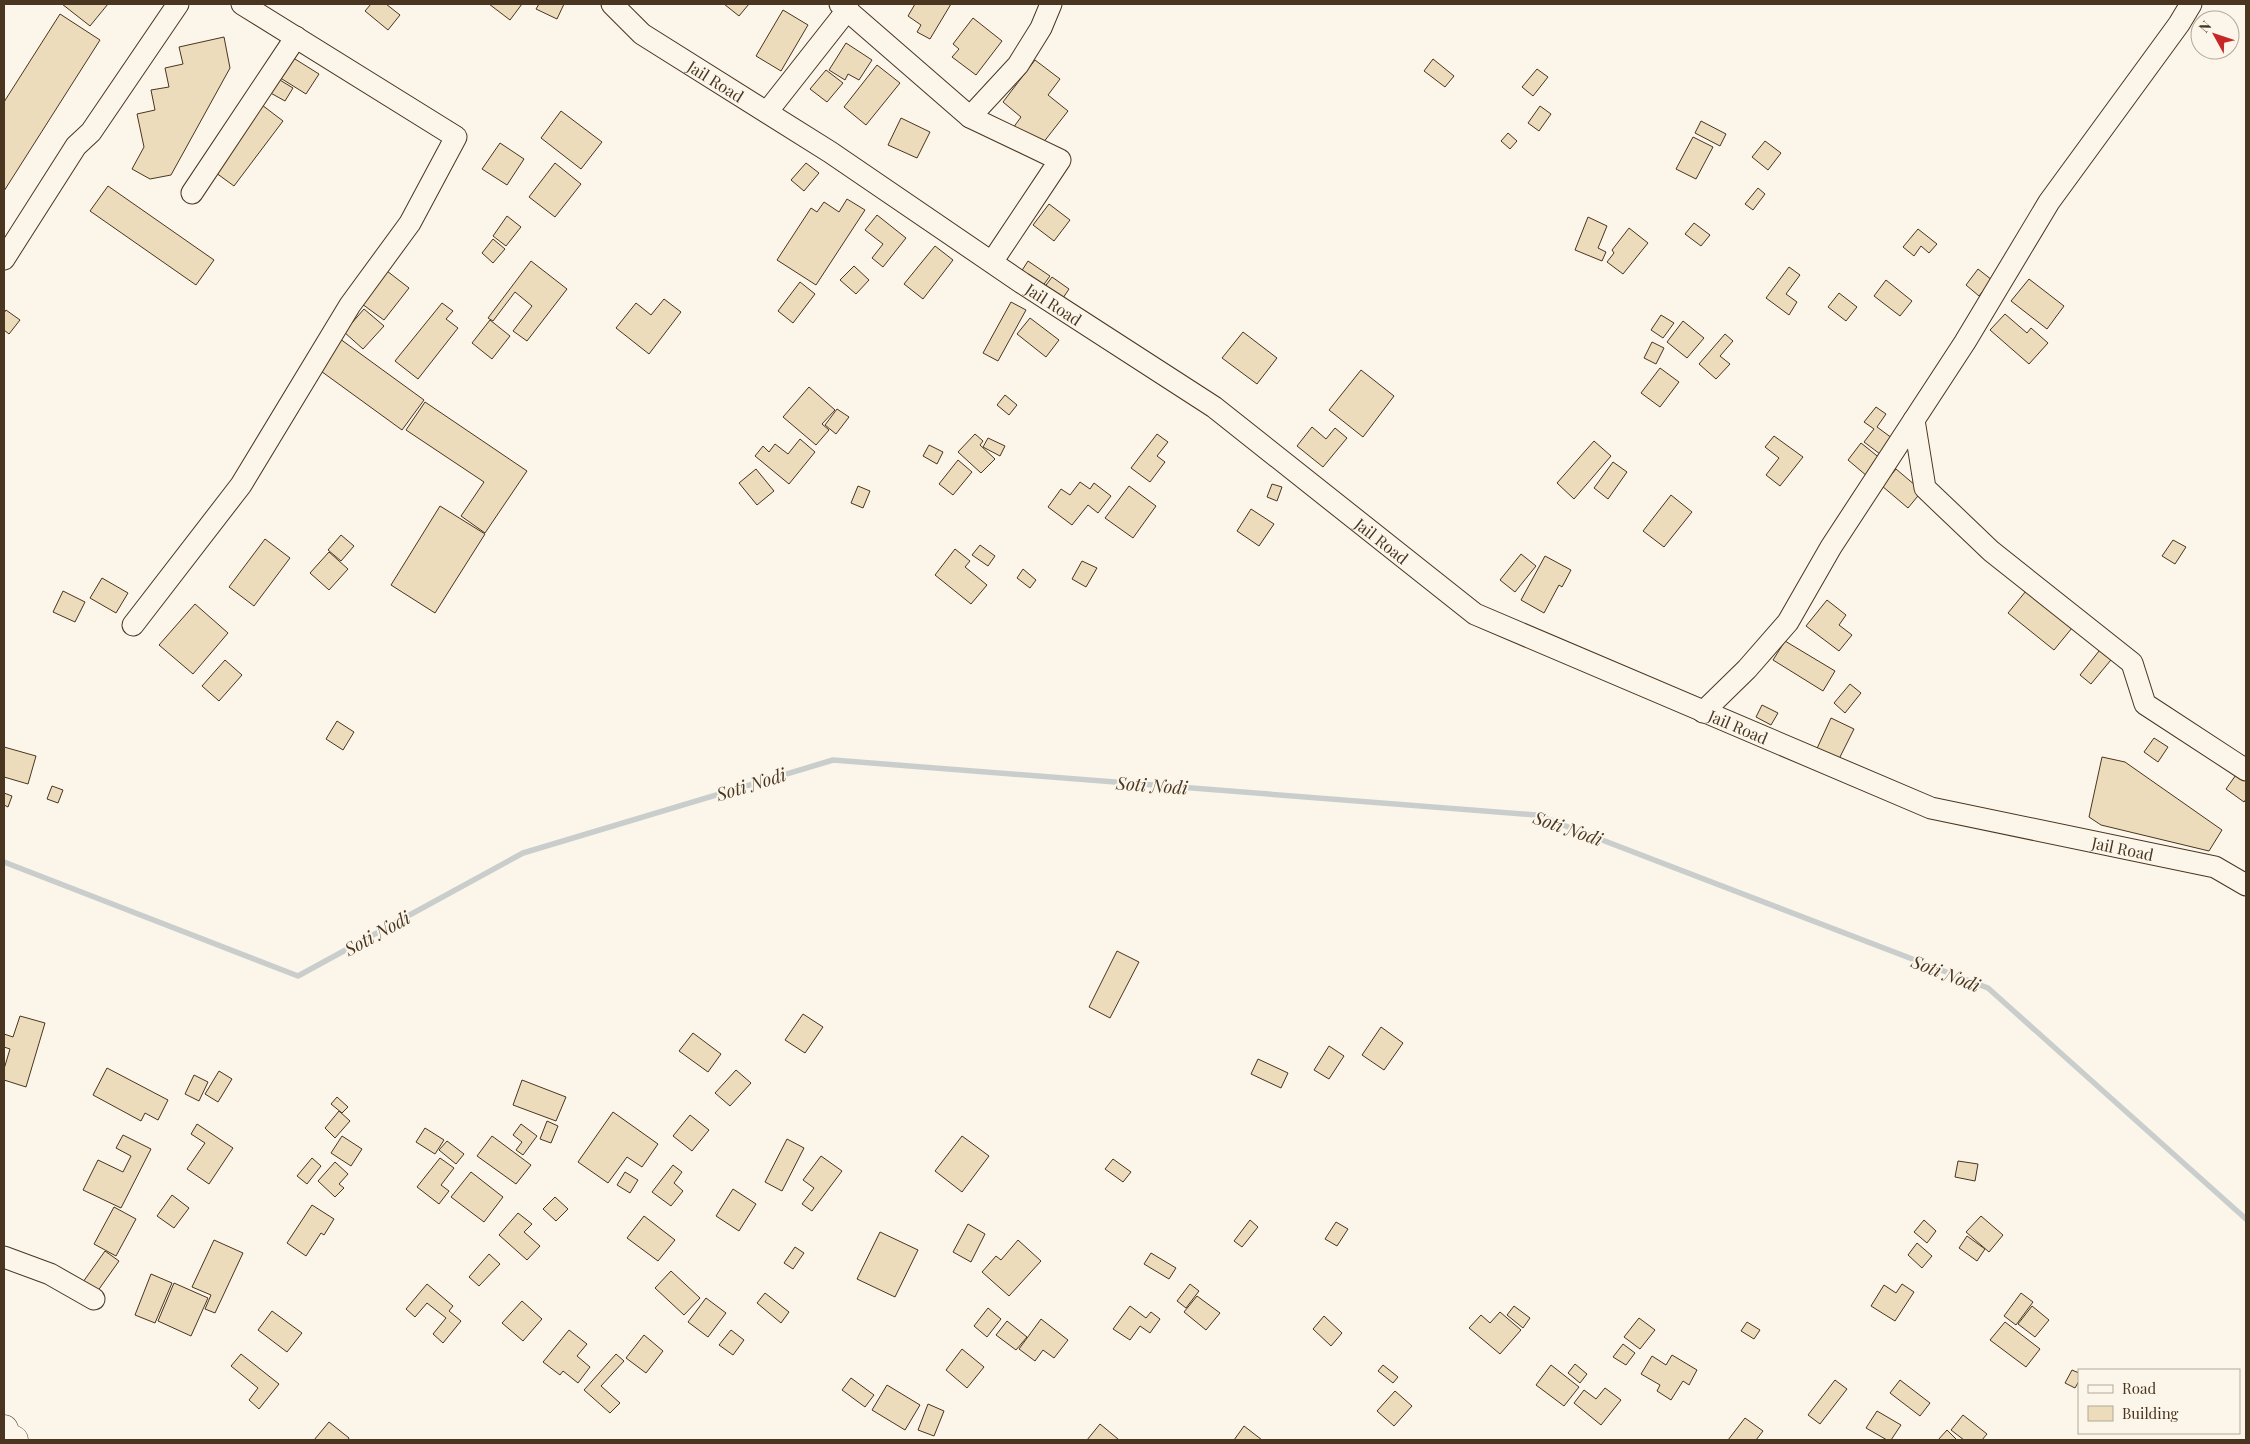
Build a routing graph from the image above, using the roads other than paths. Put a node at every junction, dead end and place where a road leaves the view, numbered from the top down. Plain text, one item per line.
1 (178, 4) edge
2 (242, 4) edge
3 (612, 4) edge
4 (1051, 4) edge
5 (2191, 4) edge
6 (844, 7) edge
7 (296, 37) junction
8 (767, 112) junction
9 (970, 116) junction
10 (192, 193) dead end
11 (4, 259) edge
12 (992, 262) junction
13 (1914, 420) junction
14 (133, 625) dead end
15 (1703, 712) junction
16 (2246, 770) edge
17 (2246, 885) edge
18 (4, 1257) edge
19 (94, 1299) dead end
20 (4, 1429) edge
21 (14, 1440) edge

1 - 11 street
2 - 7 street
3 - 8 street, Jail Road
4 - 9 street
5 - 13 street
6 - 8 street
6 - 9 street
7 - 10 street
7 - 14 street
8 - 12 street, Jail Road
9 - 12 street
12 - 15 street, Jail Road
13 - 15 street
13 - 16 street
15 - 17 street, Jail Road
18 - 19 street
20 - 21 highway

